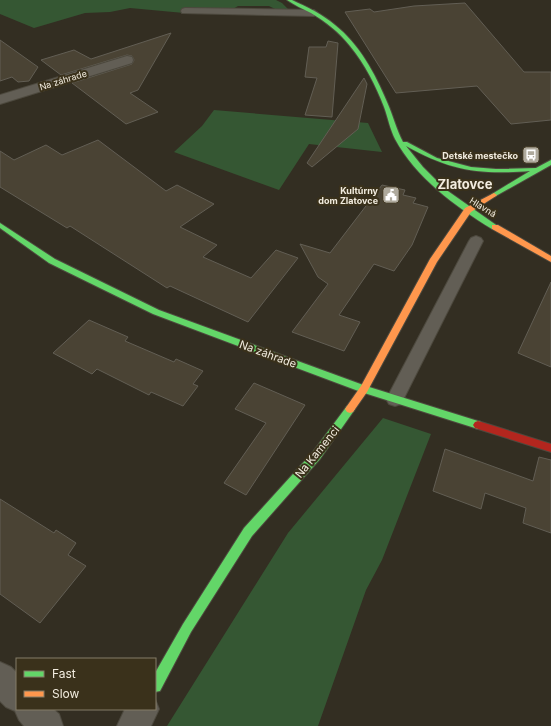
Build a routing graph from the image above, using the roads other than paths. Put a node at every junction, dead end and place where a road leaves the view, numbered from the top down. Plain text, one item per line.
1 (289, 0) edge
2 (185, 11) dead end
3 (314, 13) junction
4 (127, 60) dead end
5 (0, 100) edge
6 (400, 140) junction
7 (551, 162) edge
8 (538, 169) junction
9 (468, 210) junction
10 (0, 225) edge
11 (476, 242) dead end
12 (551, 259) edge
13 (364, 389) junction
14 (395, 399) junction
15 (551, 448) edge
16 (0, 678) edge
17 (156, 684) edge
18 (16, 695) edge
19 (31, 710) edge
20 (142, 710) edge
21 (47, 726) edge
22 (133, 726) edge

1 - 3 street, Hlavná
2 - 3 lane
3 - 6 street, Hlavná
4 - 5 street, Na záhrade
6 - 8 street
6 - 9 street, Hlavná
7 - 8 street
8 - 9 street
9 - 12 street, Hlavná
9 - 13 street, Na Kamenci
10 - 13 street, Na záhrade
11 - 14 lane
13 - 14 street, Na záhrade
13 - 17 street, Na Kamenci
14 - 15 street, Na záhrade
16 - 18 street
19 - 21 street
20 - 22 street

